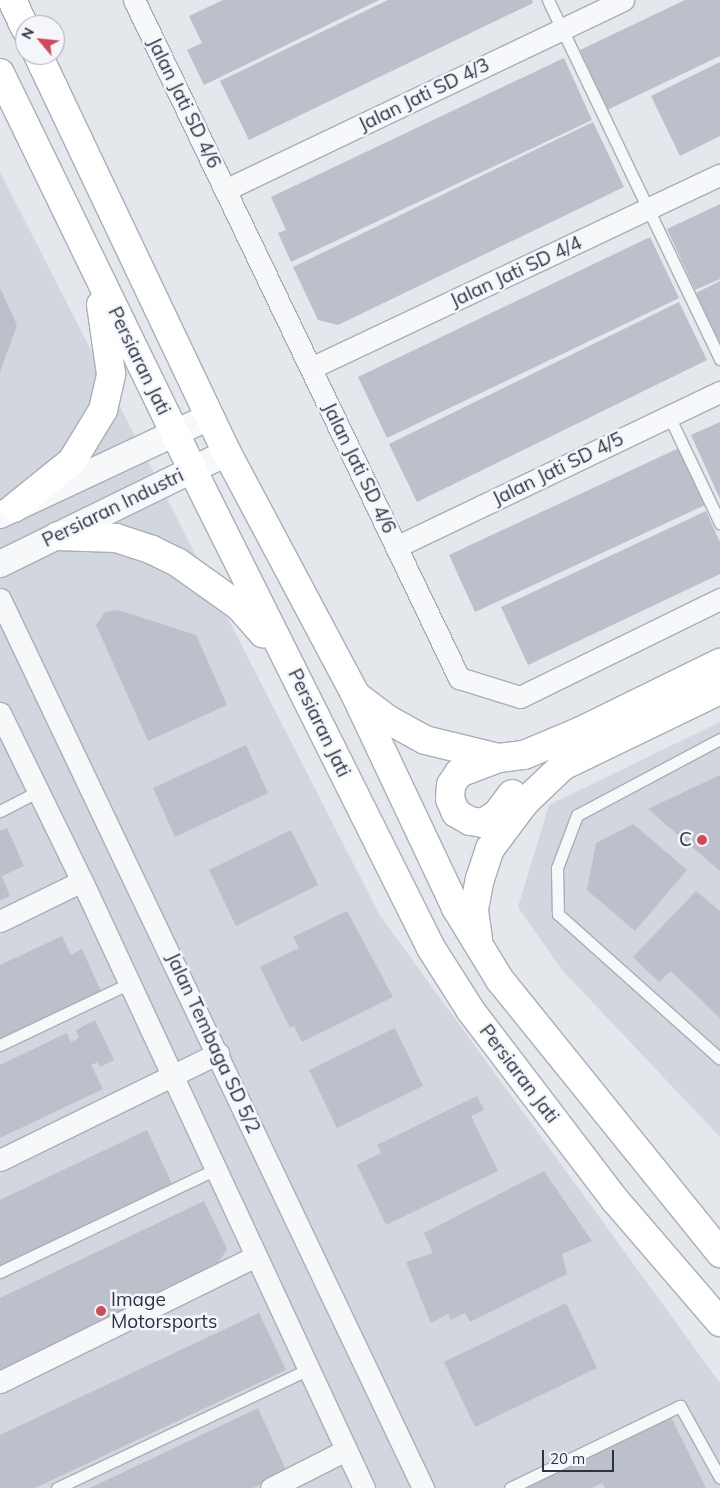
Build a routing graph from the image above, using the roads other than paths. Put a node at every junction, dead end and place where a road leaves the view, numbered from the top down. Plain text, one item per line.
1 (12, 0) edge
2 (548, 0) edge
3 (623, 0) edge
4 (143, 3) edge
5 (19, 15) edge
6 (562, 29) junction
7 (43, 65) edge
8 (0, 74) edge
9 (720, 175) edge
10 (225, 190) junction
11 (649, 209) junction
12 (93, 267) junction
13 (720, 359) edge
14 (311, 368) junction
15 (720, 392) edge
16 (669, 416) junction
17 (209, 417) junction
18 (174, 433) junction
19 (226, 453) junction
20 (192, 470) junction
21 (7, 511) edge
22 (720, 523) edge
23 (58, 536) junction
24 (396, 547) junction
25 (0, 564) edge
26 (0, 598) edge
27 (720, 599) edge
28 (289, 662) junction
29 (720, 663) edge
30 (720, 690) edge
31 (355, 694) junction
32 (0, 713) edge
33 (720, 740) edge
34 (499, 758) junction
35 (563, 766) junction
36 (38, 792) junction
37 (0, 811) edge
38 (82, 881) junction
39 (0, 921) edge
40 (483, 955) junction
41 (130, 983) junction
42 (0, 1045) edge
43 (218, 1053) junction
44 (720, 1059) edge
45 (172, 1076) junction
46 (0, 1160) edge
47 (216, 1169) junction
48 (720, 1253) edge
49 (256, 1256) junction
50 (0, 1272) edge
51 (720, 1322) edge
52 (307, 1370) junction
53 (0, 1382) edge
54 (346, 1450) junction
55 (720, 1478) edge
56 (57, 1488) edge
57 (271, 1488) edge
58 (364, 1488) edge
59 (423, 1488) edge
60 (510, 1488) edge

1 - 5 main road
2 - 6 lane
3 - 6 street, Jalan Jati SD 4/3
4 - 10 street, Jalan Jati SD 4/6
6 - 10 street, Jalan Jati SD 4/3
6 - 11 lane
7 - 17 main road, Persiaran Jati
8 - 12 main road, Persiaran Jati
9 - 11 street, Jalan Jati SD 4/4
10 - 14 street, Jalan Jati SD 4/6
11 - 13 lane
11 - 14 street, Jalan Jati SD 4/4
12 - 18 main road, Persiaran Jati
12 - 21 main road
14 - 24 street, Jalan Jati SD 4/6
15 - 16 street, Jalan Jati SD 4/5
16 - 22 lane
16 - 24 street, Jalan Jati SD 4/5
17 - 18 street
17 - 19 main road, Persiaran Jati
18 - 20 main road, Persiaran Jati
18 - 21 street
19 - 20 street, Persiaran Industri
19 - 31 main road, Persiaran Jati
20 - 23 street, Persiaran Industri
20 - 28 main road, Persiaran Jati
23 - 25 street, Persiaran Industri
23 - 28 main road
24 - 27 street, Jalan Jati SD 4/6
26 - 43 street, Jalan Tembaga SD 5/2
28 - 51 main road, Persiaran Jati
29 - 34 main road
30 - 35 main road
31 - 34 main road
31 - 40 main road, Persiaran Jati
32 - 36 street
33 - 44 lane
34 - 35 main road
35 - 40 main road
36 - 37 lane
36 - 38 street
38 - 39 street
38 - 41 street
40 - 48 main road, Persiaran Jati
41 - 42 lane
41 - 45 street
43 - 45 street
43 - 59 street, Jalan Tembaga SD 5/2
45 - 46 street
45 - 47 street
47 - 49 street
47 - 50 lane
49 - 52 street
49 - 53 street
52 - 54 street
52 - 56 lane
54 - 57 street
54 - 58 street
55 - 60 lane

